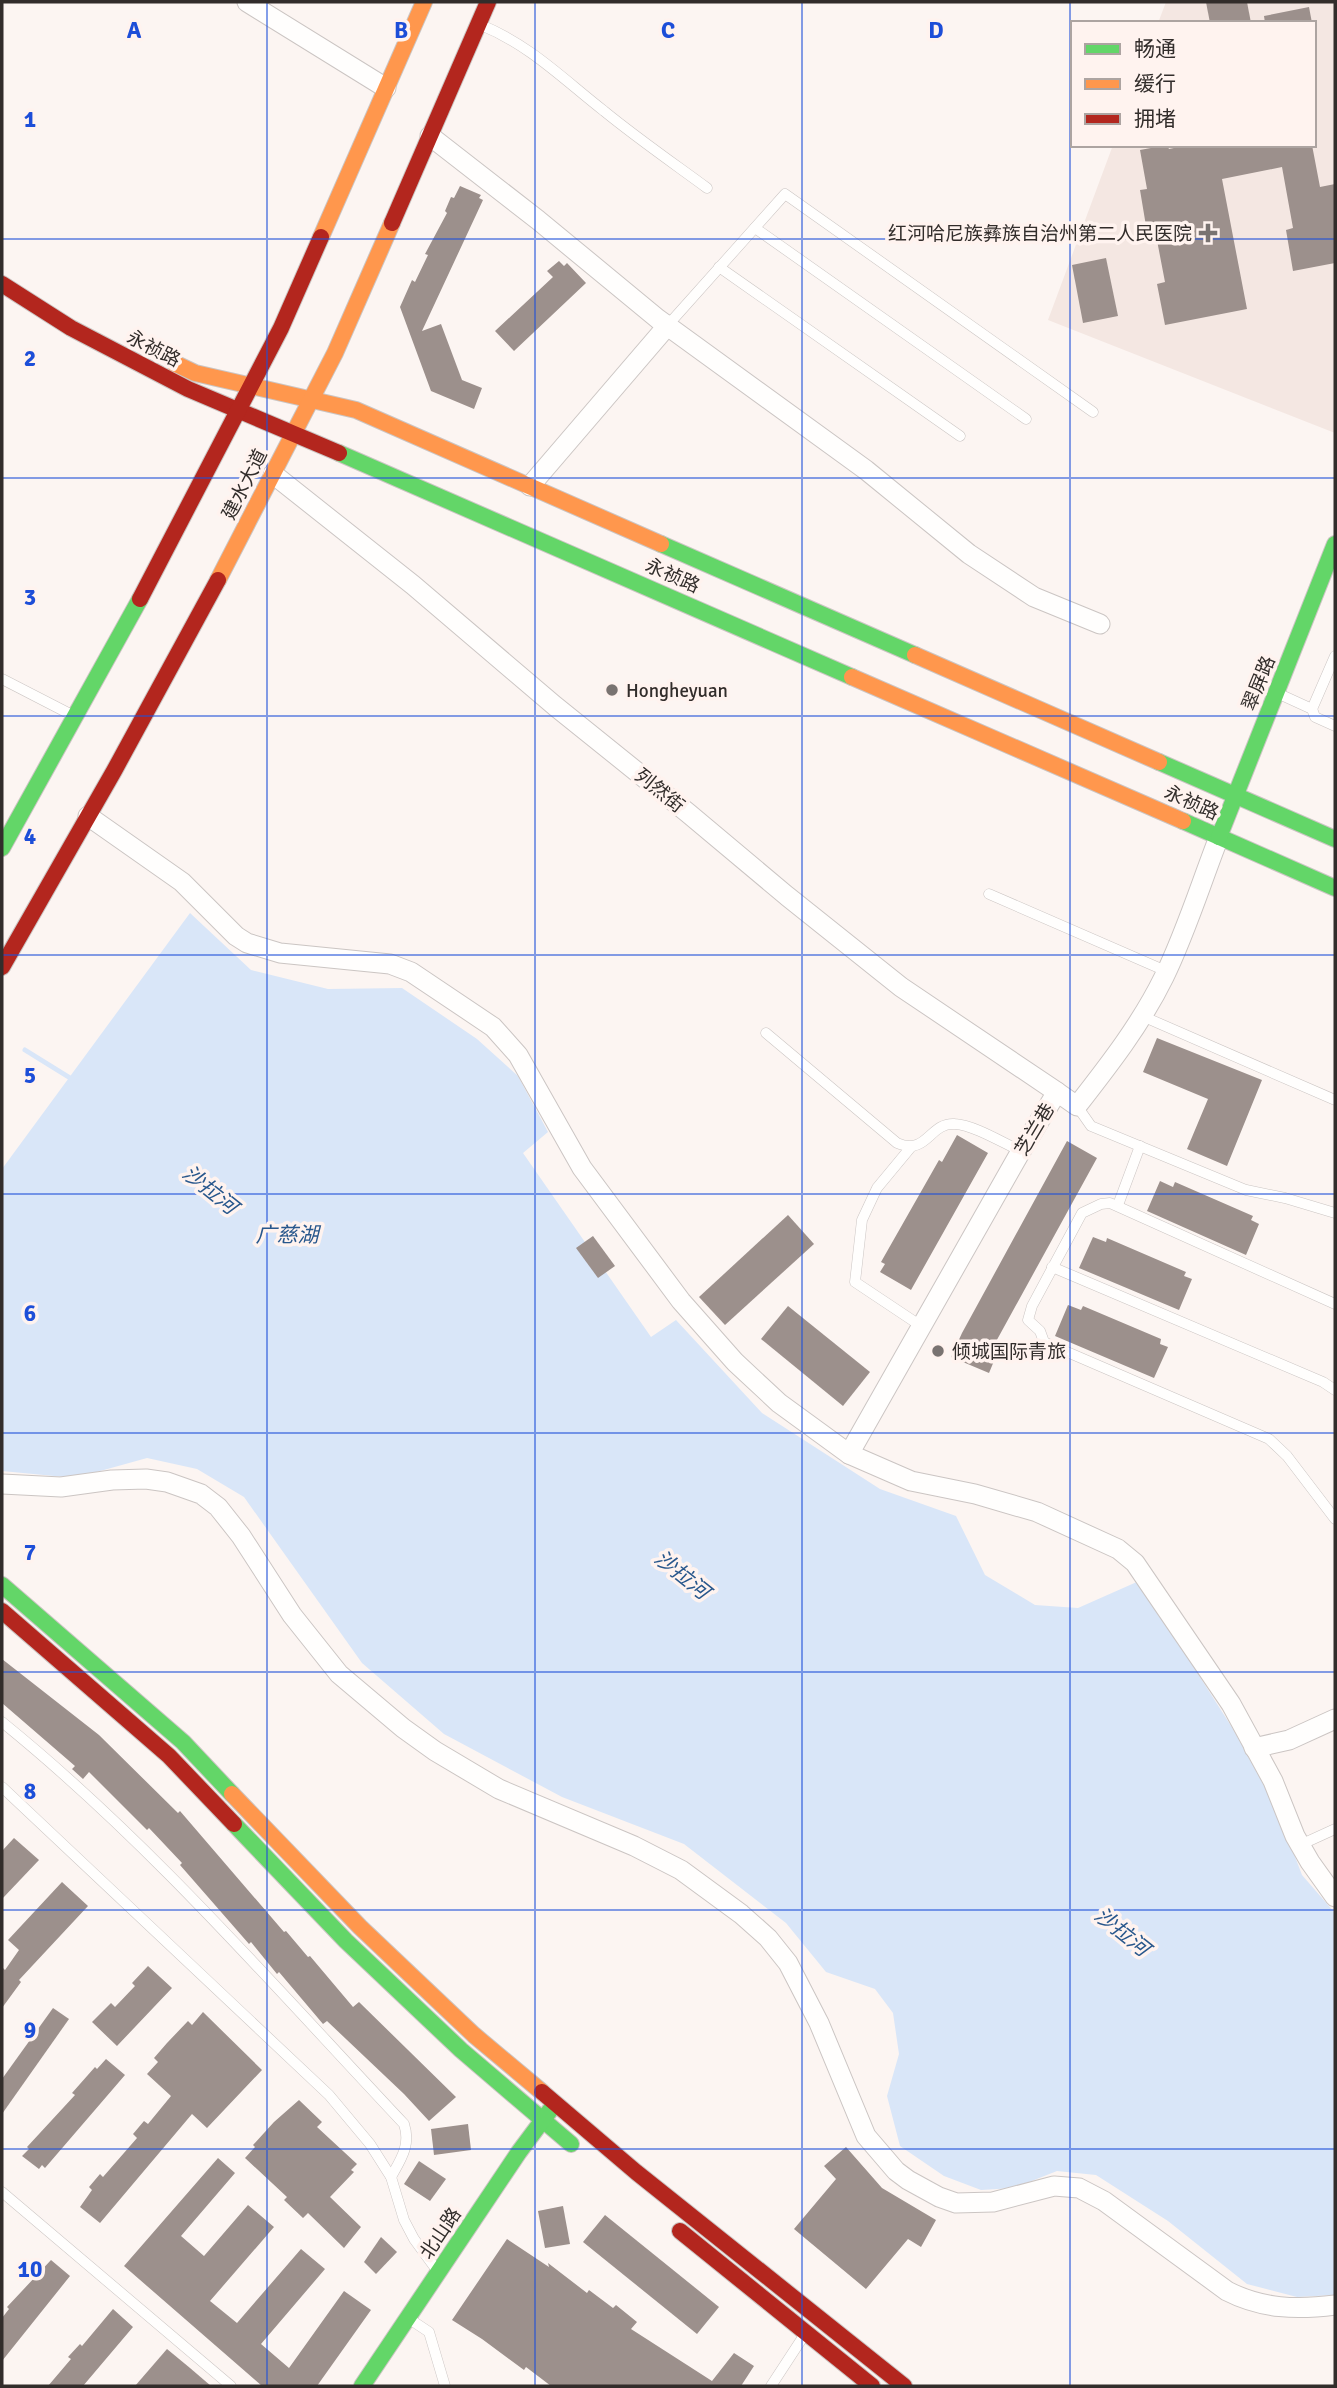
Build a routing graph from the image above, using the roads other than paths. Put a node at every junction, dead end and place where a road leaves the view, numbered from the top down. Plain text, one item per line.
1 (247, 2) edge
2 (424, 2) edge
3 (488, 2) edge
4 (479, 24) junction
5 (386, 88) junction
6 (430, 136) junction
7 (707, 188) dead end
8 (755, 228) junction
9 (719, 267) junction
10 (2, 284) edge
11 (667, 326) junction
12 (161, 356) dead end
13 (251, 386) junction
14 (311, 400) junction
15 (239, 410) junction
16 (1093, 412) dead end
17 (1026, 419) dead end
18 (294, 433) junction
19 (960, 436) dead end
20 (273, 474) junction
21 (530, 486) junction
22 (1334, 549) edge
23 (1100, 624) dead end
24 (1335, 656) edge
25 (2, 679) edge
26 (1276, 693) junction
27 (1312, 709) junction
28 (76, 717) junction
29 (1335, 726) edge
30 (1236, 795) junction
31 (88, 816) junction
32 (1219, 837) junction
33 (1335, 839) edge
34 (2, 848) edge
35 (1335, 888) edge
36 (989, 894) dead end
37 (2, 967) edge
38 (1166, 971) junction
39 (1142, 1016) junction
40 (766, 1033) dead end
41 (1057, 1092) junction
42 (1335, 1100) edge
43 (1077, 1106) junction
44 (1140, 1146) junction
45 (911, 1147) junction
46 (1021, 1151) junction
47 (1118, 1205) junction
48 (1335, 1213) edge
49 (1052, 1267) junction
50 (1335, 1304) edge
51 (921, 1326) junction
52 (1335, 1390) edge
53 (849, 1454) junction
54 (2, 1484) edge
55 (1335, 1519) edge
56 (2, 1585) edge
57 (2, 1611) edge
58 (1335, 1719) edge
59 (2, 1722) edge
60 (1254, 1748) junction
61 (2, 1787) edge
62 (1335, 1829) edge
63 (1300, 1845) junction
64 (1335, 1897) edge
65 (554, 2105) junction
66 (542, 2120) junction
67 (583, 2154) dead end
68 (391, 2177) junction
69 (2, 2192) edge
70 (666, 2220) dead end
71 (438, 2273) junction
72 (1335, 2305) edge
73 (408, 2318) junction
74 (806, 2333) junction
75 (231, 2386) edge
76 (362, 2386) edge
77 (446, 2386) edge
78 (771, 2386) edge
79 (872, 2386) edge
80 (904, 2386) edge

1 - 5 street
2 - 5 main road, 建水大道
3 - 4 main road, 建水大道
4 - 6 main road, 建水大道
4 - 7 lane
5 - 13 main road, 建水大道
6 - 11 street
6 - 14 main road, 建水大道
8 - 9 lane
8 - 16 lane
8 - 17 lane
9 - 11 lane
9 - 19 lane
10 - 15 main road, 永祯路
11 - 21 street
11 - 23 street
12 - 13 main road, 永祯路
13 - 14 main road, 永祯路
13 - 15 main road, 建水大道
14 - 18 main road, 建水大道
14 - 21 main road, 永祯路
15 - 18 main road, 永祯路
15 - 28 main road, 建水大道
18 - 20 main road, 建水大道
18 - 32 main road, 永祯路
20 - 31 main road, 建水大道
20 - 41 street, 列然街
21 - 30 main road, 永祯路
22 - 26 main road, 翠屏路
24 - 27 lane
25 - 28 lane
26 - 27 lane
26 - 30 main road, 翠屏路
27 - 29 lane
28 - 34 main road, 建水大道
30 - 32 main road, 翠屏路
30 - 33 main road, 永祯路
31 - 37 main road, 建水大道
31 - 53 street
32 - 35 main road, 永祯路
32 - 38 street, 芝兰巷
36 - 38 lane
38 - 39 street, 芝兰巷
39 - 42 lane
39 - 43 street, 芝兰巷
40 - 45 lane
41 - 43 street, 芝兰巷
41 - 46 street, 芝兰巷
43 - 44 lane
44 - 47 lane
44 - 48 lane
45 - 46 lane
45 - 51 lane
46 - 51 street, 芝兰巷
47 - 49 lane
47 - 50 lane
49 - 52 lane
49 - 55 lane
51 - 53 street, 芝兰巷
53 - 60 street
54 - 72 street
56 - 65 main road
57 - 66 main road
58 - 60 street
59 - 68 lane
60 - 63 street
61 - 68 lane
62 - 63 lane
63 - 64 street
65 - 66 main road, 北山路
65 - 80 main road
66 - 67 main road
66 - 71 main road, 北山路
68 - 71 lane
69 - 75 lane
70 - 74 main road
71 - 73 main road, 北山路
73 - 76 main road, 北山路
73 - 77 lane
74 - 78 lane
74 - 79 main road

